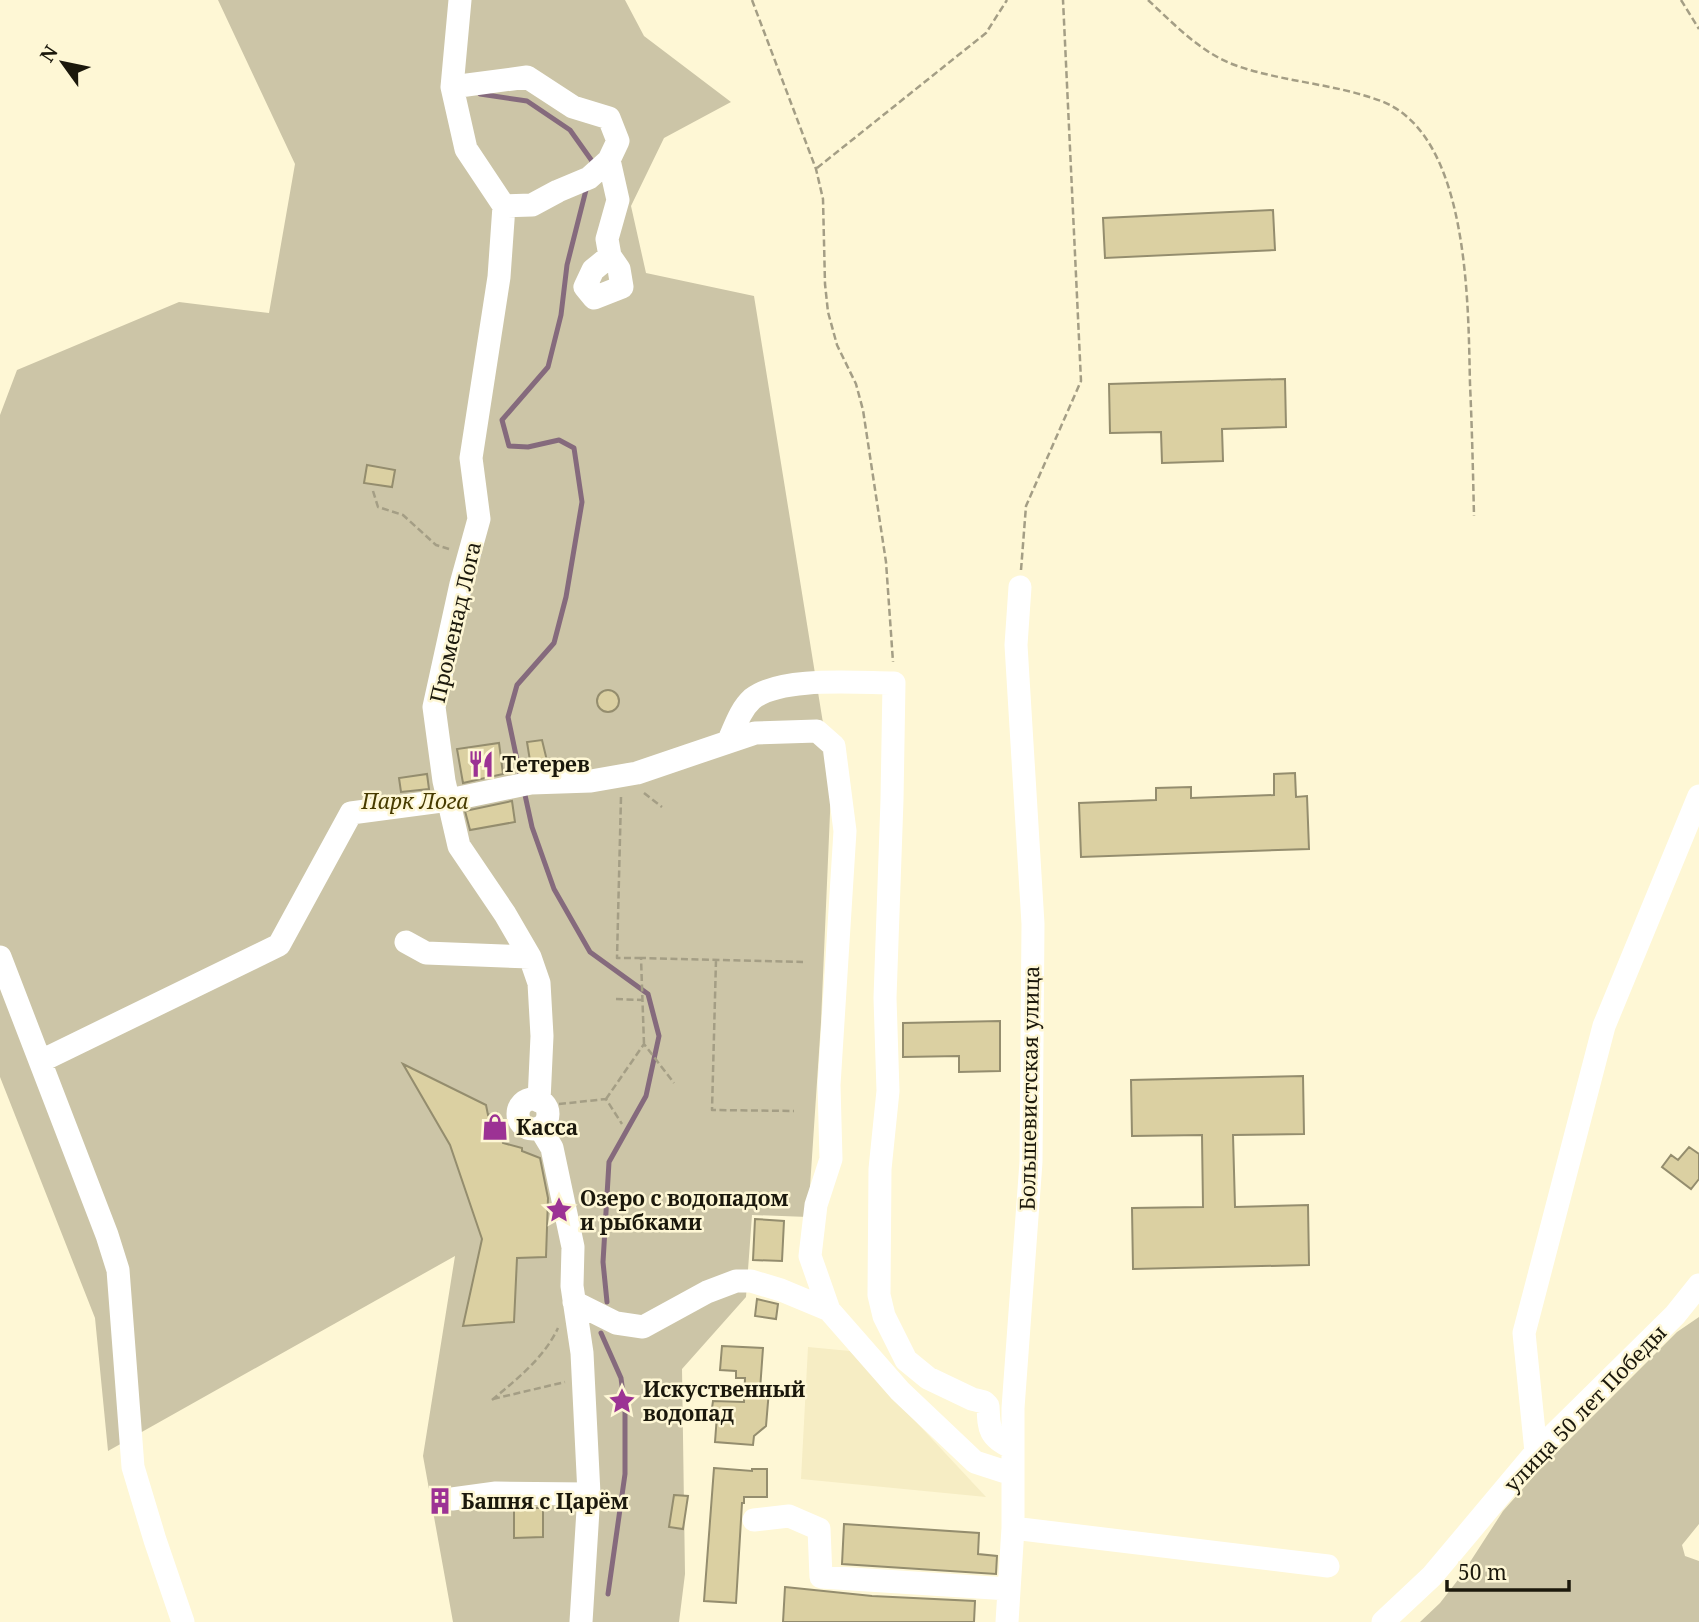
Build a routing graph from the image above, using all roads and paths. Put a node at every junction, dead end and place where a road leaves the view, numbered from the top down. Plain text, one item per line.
1 (460, 0) edge
2 (752, 0) edge
3 (1007, 0) edge
4 (1063, 0) edge
5 (1148, 0) edge
6 (1681, 0) edge
7 (1699, 29) edge
8 (452, 87) junction
9 (608, 160) junction
10 (816, 169) junction
11 (504, 206) junction
12 (610, 256) dead end
13 (373, 491) dead end
14 (1474, 516) dead end
15 (469, 554) junction
16 (1020, 587) joint
17 (894, 683) junction
18 (728, 742) junction
19 (622, 776) junction
20 (1699, 796) edge
21 (449, 800) junction
22 (405, 942) dead end
23 (0, 957) edge
24 (530, 957) junction
25 (641, 958) junction
26 (716, 960) junction
27 (803, 961) dead end
28 (616, 999) dead end
29 (642, 1000) junction
30 (644, 1044) junction
31 (41, 1061) junction
32 (674, 1083) dead end
33 (606, 1098) junction
34 (542, 1103) junction
35 (794, 1111) dead end
36 (622, 1124) dead end
37 (1699, 1285) edge
38 (1699, 1298) edge
39 (574, 1302) junction
40 (829, 1310) junction
41 (1675, 1315) junction
42 (582, 1378) junction
43 (1012, 1448) junction
44 (1536, 1452) junction
45 (1012, 1474) junction
46 (589, 1494) junction
47 (452, 1499) dead end
48 (754, 1520) dead end
49 (1013, 1528) junction
50 (1328, 1566) dead end
51 (1009, 1589) junction
52 (183, 1622) edge
53 (581, 1622) edge
54 (1007, 1622) edge
55 (1384, 1622) edge

1 - 8 street
2 - 10 path
3 - 10 path
4 - 16 path
5 - 14 path
6 - 7 path
8 - 9 street
8 - 11 street
9 - 11 street
9 - 12 street
10 - 17 path
11 - 15 street, Променад Лога
13 - 15 path
15 - 21 street, Променад Лога
16 - 43 street, Большевистская улица
17 - 18 street
17 - 43 street
18 - 19 street
18 - 40 street
19 - 21 street
19 - 25 path
20 - 44 street
21 - 24 street, Променад Лога
21 - 31 street
22 - 24 street
23 - 31 street
24 - 34 street, Променад Лога
25 - 26 path
25 - 29 path
26 - 27 path
26 - 35 path
28 - 29 path
29 - 30 path
30 - 32 path
30 - 33 path
31 - 52 street
33 - 34 path
33 - 36 path
34 - 39 street
37 - 41 street, улица 50 лет Победы
38 - 41 street
39 - 40 street
39 - 42 street
39 - 42 path
40 - 45 street
41 - 44 street, улица 50 лет Победы
42 - 46 street
43 - 45 street, Большевистская улица
44 - 55 street, улица 50 лет Победы
45 - 49 street, Большевистская улица
46 - 47 street
46 - 53 street
48 - 51 street
49 - 50 street
49 - 51 street, Большевистская улица
51 - 54 street, Большевистская улица

